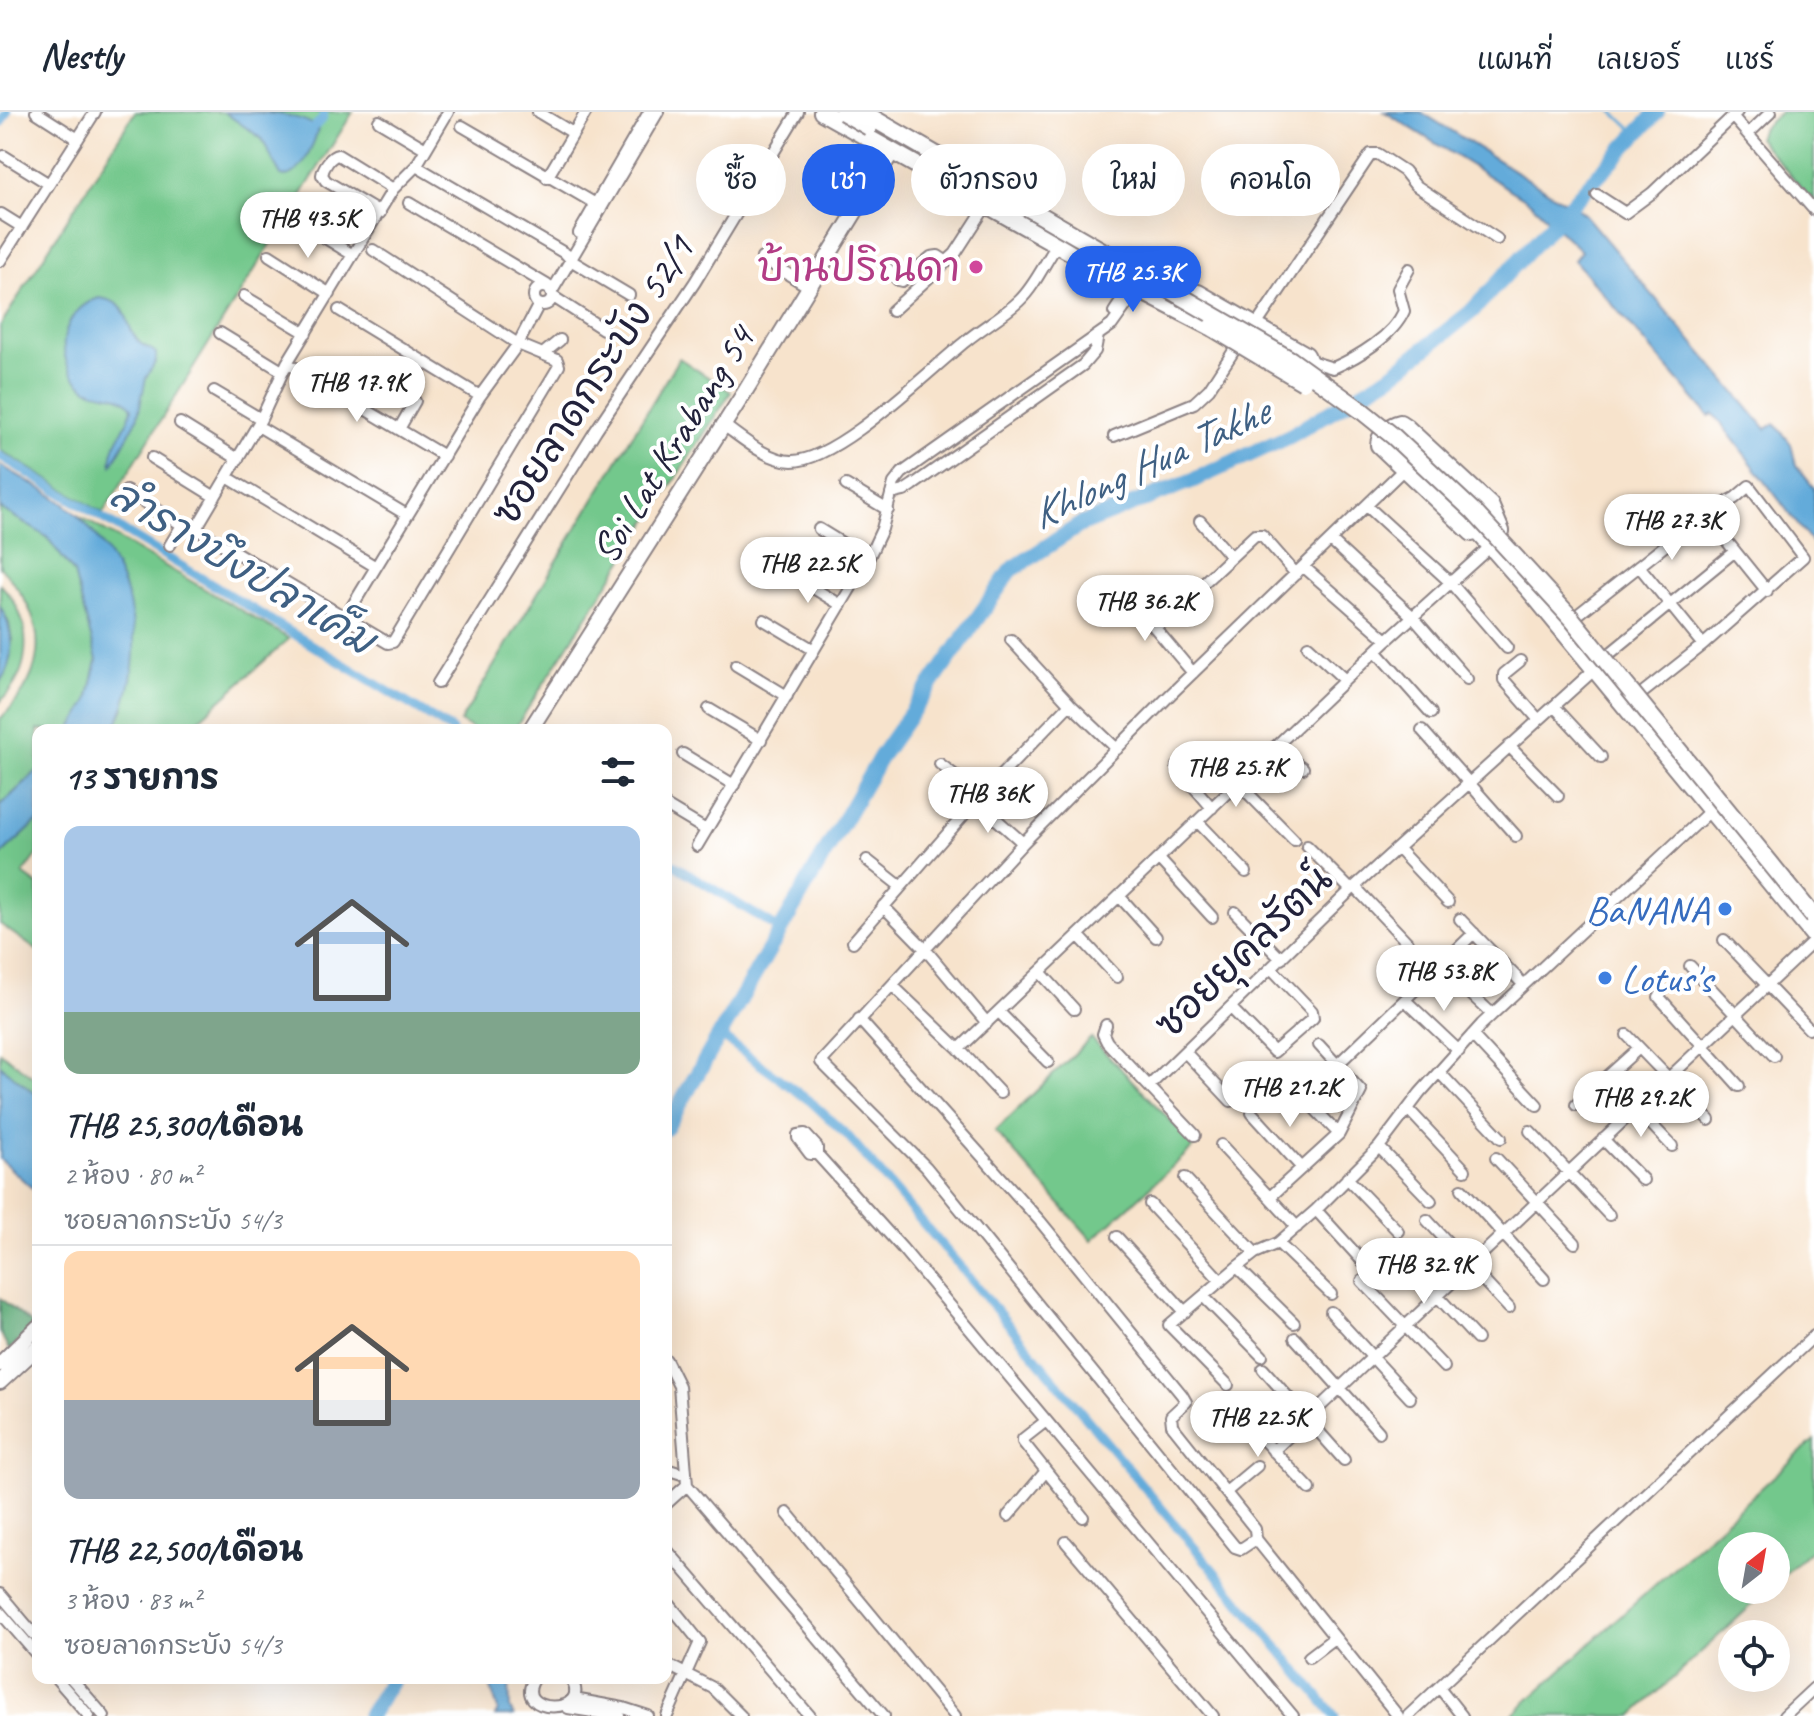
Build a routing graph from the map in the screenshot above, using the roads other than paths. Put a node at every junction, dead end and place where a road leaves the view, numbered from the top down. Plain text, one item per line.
1 (36, 112) edge
2 (95, 112) edge
3 (448, 112) edge
4 (538, 112) edge
5 (586, 112) edge
6 (649, 112) edge
7 (658, 112) edge
8 (798, 112) edge
9 (822, 112) edge
10 (843, 112) edge
11 (862, 112) edge
12 (874, 112) edge
13 (1771, 112) edge
14 (1735, 114) edge
15 (379, 121) dead end
16 (462, 126) dead end
17 (905, 130) junction
18 (573, 133) junction
19 (1748, 134) junction
20 (78, 139) junction
21 (878, 144) edge
22 (895, 147) edge
23 (426, 149) junction
24 (4, 156) dead end
25 (416, 166) junction
26 (547, 178) junction
27 (49, 184) junction
28 (393, 189) junction
29 (1597, 195) dead end
30 (409, 203) dead end
31 (599, 207) junction
32 (1814, 210) edge
33 (380, 213) junction
34 (1, 214) edge
35 (853, 216) edge
36 (980, 216) edge
37 (1004, 216) edge
38 (296, 220) dead end
39 (22, 227) junction
40 (1497, 239) dead end
41 (1057, 245) junction
42 (373, 250) dead end
43 (269, 255) dead end
44 (353, 255) junction
45 (568, 257) junction
46 (762, 258) dead end
47 (0, 261) edge
48 (947, 262) junction
49 (887, 268) dead end
50 (1409, 269) dead end
51 (809, 287) junction
52 (1173, 287) junction
53 (1134, 288) junction
54 (548, 290) junction
55 (330, 294) junction
56 (629, 295) dead end
57 (244, 296) dead end
58 (1163, 303) junction
59 (339, 310) dead end
60 (892, 311) dead end
61 (1215, 321) junction
62 (1257, 324) junction
63 (603, 329) dead end
64 (1102, 332) junction
65 (220, 333) dead end
66 (306, 333) junction
67 (560, 340) dead end
68 (518, 344) junction
69 (1235, 349) junction
70 (544, 353) junction
71 (1310, 361) junction
72 (285, 367) junction
73 (214, 391) dead end
74 (480, 396) junction
75 (415, 401) dead end
76 (180, 423) dead end
77 (262, 424) junction
78 (722, 424) junction
79 (399, 429) junction
80 (1114, 436) dead end
81 (444, 456) junction
82 (152, 458) dead end
83 (238, 459) junction
84 (1404, 469) junction
85 (232, 480) dead end
86 (846, 485) dead end
87 (126, 491) dead end
88 (891, 494) junction
89 (215, 497) junction
90 (1367, 506) junction
91 (888, 510) junction
92 (1705, 514) junction
93 (407, 515) junction
94 (1200, 521) dead end
95 (182, 525) junction
96 (819, 529) dead end
97 (197, 532) junction
98 (1494, 540) junction
99 (1331, 541) junction
100 (170, 545) dead end
101 (1735, 551) junction
102 (1231, 557) junction
103 (868, 559) junction
104 (1639, 566) junction
105 (376, 567) junction
106 (1300, 570) junction
107 (792, 575) dead end
108 (1450, 582) junction
109 (1124, 591) dead end
110 (1767, 591) junction
111 (841, 605) junction
112 (1670, 605) junction
113 (1576, 616) junction
114 (1413, 617) junction
115 (345, 618) junction
116 (764, 620) dead end
117 (1155, 628) junction
118 (1011, 640) dead end
119 (1387, 640) junction
120 (1703, 645) junction
121 (1308, 646) dead end
122 (1507, 648) dead end
123 (814, 650) junction
124 (1376, 651) junction
125 (1608, 655) junction
126 (1520, 661) dead end
127 (736, 665) dead end
128 (1594, 670) junction
129 (1193, 673) junction
130 (1467, 679) dead end
131 (1345, 680) junction
132 (438, 683) dead end
133 (1641, 694) junction
134 (787, 696) junction
135 (1070, 704) junction
136 (1554, 706) junction
137 (709, 709) dead end
138 (1431, 713) dead end
139 (1538, 719) junction
140 (534, 724) edge
141 (1422, 730) dead end
142 (761, 740) junction
143 (1509, 746) junction
144 (1275, 748) junction
145 (1117, 749) junction
146 (683, 754) dead end
147 (1601, 757) dead end
148 (940, 764) dead end
149 (1177, 767) dead end
150 (1303, 768) dead end
151 (1238, 783) junction
152 (1468, 784) junction
153 (734, 785) junction
154 (1558, 796) dead end
155 (978, 798) junction
156 (1212, 808) junction
157 (672, 810) edge
158 (1711, 810) junction
159 (1198, 822) junction
160 (706, 830) junction
161 (1516, 836) dead end
162 (1294, 840) dead end
163 (1023, 843) junction
164 (697, 846) dead end
165 (1307, 846) dead end
166 (1398, 849) junction
167 (1159, 859) junction
168 (867, 860) dead end
169 (1246, 872) dead end
170 (900, 886) junction
171 (1353, 888) junction
172 (1120, 897) junction
173 (1448, 902) dead end
174 (1814, 905) edge
175 (883, 906) junction
176 (1235, 912) dead end
177 (1212, 917) dead end
178 (1814, 917) edge
179 (1460, 919) dead end
180 (1814, 925) edge
181 (1474, 933) junction
182 (1079, 936) junction
183 (1156, 937) dead end
184 (1814, 938) edge
185 (1724, 940) dead end
186 (853, 942) dead end
187 (1407, 942) dead end
188 (925, 949) junction
189 (1281, 959) junction
190 (1440, 965) junction
191 (1690, 966) dead end
192 (1272, 969) junction
193 (1041, 973) junction
194 (1117, 977) dead end
195 (1522, 983) junction
196 (892, 985) junction
197 (1766, 985) junction
198 (1659, 997) dead end
199 (1405, 1000) junction
200 (1231, 1008) junction
201 (1074, 1009) dead end
202 (1000, 1013) junction
203 (1492, 1014) junction
204 (1735, 1014) junction
205 (859, 1019) junction
206 (987, 1023) junction
207 (1106, 1025) dead end
208 (1809, 1029) dead end
209 (1472, 1035) junction
210 (1627, 1035) dead end
211 (1319, 1045) dead end
212 (1703, 1045) junction
213 (1639, 1048) junction
214 (959, 1049) junction
215 (1459, 1051) junction
216 (1185, 1052) junction
217 (1774, 1056) dead end
218 (1048, 1062) dead end
219 (1337, 1065) junction
220 (1440, 1073) junction
221 (1668, 1078) junction
222 (1286, 1079) dead end
223 (1149, 1086) junction
224 (1739, 1086) dead end
225 (1000, 1093) dead end
226 (1231, 1101) dead end
227 (1537, 1105) dead end
228 (1576, 1105) dead end
229 (1636, 1108) junction
230 (1408, 1109) junction
231 (1252, 1113) dead end
232 (1709, 1120) dead end
233 (1530, 1131) dead end
234 (1339, 1134) junction
235 (1195, 1135) dead end
236 (1501, 1138) dead end
237 (1603, 1139) junction
238 (1221, 1145) dead end
239 (1672, 1146) dead end
240 (1379, 1147) junction
241 (817, 1154) dead end
242 (1496, 1158) dead end
243 (1302, 1168) junction
244 (1465, 1170) dead end
245 (1568, 1172) junction
246 (1185, 1178) dead end
247 (1347, 1178) junction
248 (1643, 1180) dead end
249 (1462, 1189) dead end
250 (1270, 1197) junction
251 (1431, 1201) dead end
252 (1537, 1202) junction
253 (1150, 1204) dead end
254 (1316, 1210) junction
255 (1609, 1215) dead end
256 (1427, 1220) dead end
257 (1297, 1227) junction
258 (1398, 1231) dead end
259 (1503, 1233) junction
260 (1117, 1237) dead end
261 (1278, 1243) junction
262 (1575, 1243) dead end
263 (1396, 1251) dead end
264 (1255, 1253) junction
265 (1365, 1264) dead end
266 (1469, 1265) junction
267 (1237, 1267) junction
268 (1544, 1279) dead end
269 (1221, 1281) junction
270 (1362, 1281) dead end
271 (1331, 1294) dead end
272 (1203, 1296) junction
273 (1437, 1296) junction
274 (1509, 1308) dead end
275 (1185, 1312) junction
276 (1331, 1312) dead end
277 (1294, 1323) dead end
278 (1405, 1326) junction
279 (32, 1333) edge
280 (1814, 1336) edge
281 (1295, 1338) dead end
282 (1477, 1339) dead end
283 (32, 1353) edge
284 (1262, 1356) dead end
285 (1372, 1357) junction
286 (0, 1364) edge
287 (1444, 1367) dead end
288 (1263, 1369) dead end
289 (672, 1372) edge
290 (0, 1382) edge
291 (1228, 1385) dead end
292 (1340, 1388) junction
293 (1410, 1398) dead end
294 (1231, 1406) dead end
295 (1307, 1418) junction
296 (1046, 1421) junction
297 (1379, 1432) dead end
298 (1273, 1451) junction
299 (1344, 1460) dead end
300 (1257, 1466) dead end
301 (1046, 1471) junction
302 (672, 1472) edge
303 (686, 1480) junction
304 (1310, 1489) dead end
305 (1226, 1492) junction
306 (672, 1497) edge
307 (787, 1513) dead end
308 (1008, 1516) dead end
309 (1083, 1517) dead end
310 (1256, 1539) junction
311 (1066, 1542) dead end
312 (672, 1556) edge
313 (0, 1594) edge
314 (672, 1607) edge
315 (0, 1612) edge
316 (32, 1632) edge
317 (1334, 1638) junction
318 (32, 1649) edge
319 (1309, 1657) dead end
320 (672, 1667) edge
321 (687, 1673) junction
322 (61, 1684) edge
323 (76, 1684) edge
324 (533, 1684) edge
325 (572, 1684) edge
326 (1439, 1687) junction
327 (1814, 1688) edge
328 (571, 1703) junction
329 (89, 1716) edge
330 (104, 1716) edge
331 (619, 1716) edge
332 (648, 1716) edge
333 (667, 1716) edge
334 (741, 1716) edge
335 (810, 1716) edge
336 (884, 1716) edge
337 (955, 1716) edge
338 (1213, 1716) edge
339 (1293, 1716) edge
340 (1398, 1716) edge
341 (1408, 1716) edge
342 (1462, 1716) edge
343 (1784, 1716) edge

1 - 20 street
2 - 20 street
3 - 23 street
4 - 18 street
5 - 18 street
6 - 31 street
7 - 31 street
8 - 132 street, ซอยลาดกระบัง 52/1
9 - 21 main road
10 - 180 main road, bridge
11 - 178 main road, bridge
12 - 17 main road
13 - 19 street
14 - 19 street
14 - 29 street
15 - 23 street
16 - 26 street
17 - 22 main road
17 - 52 main road
18 - 26 street
19 - 32 street
20 - 27 street
23 - 25 street
24 - 27 street
25 - 28 street
25 - 45 street
26 - 31 street
27 - 39 street
28 - 33 street
28 - 33 street
30 - 54 street
31 - 45 street
33 - 44 street
34 - 39 street
35 - 51 main road, Soi Lat Krabang 54
36 - 48 street
37 - 41 main road
38 - 44 street
39 - 47 street
40 - 62 street
41 - 53 main road
41 - 78 street
42 - 68 street
43 - 55 street
44 - 55 street
45 - 54 street
45 - 56 street
46 - 51 street
48 - 49 street
48 - 60 street
50 - 71 street
51 - 78 main road, Soi Lat Krabang 54
52 - 61 main road
52 - 62 main road
53 - 58 main road
53 - 64 street
54 - 63 street
54 - 68 street
55 - 66 street
57 - 66 street
58 - 61 main road
58 - 69 main road
59 - 74 street
61 - 98 main road, bridge
62 - 71 main road
64 - 88 street
64 - 88 street
65 - 72 street
66 - 72 street
67 - 70 street
68 - 70 street
68 - 74 street
69 - 71 main road
69 - 80 street
70 - 115 street
72 - 77 street
72 - 79 street
73 - 77 street
74 - 81 street
75 - 79 street
76 - 83 street
77 - 83 street
77 - 93 street
78 - 140 main road, Soi Lat Krabang 54
79 - 81 street
81 - 93 street
82 - 89 street
83 - 89 street
84 - 90 street
84 - 98 main road
84 - 98 main road
85 - 105 street
86 - 91 street
87 - 95 street
88 - 91 street
89 - 97 street
90 - 99 street
90 - 108 street
91 - 103 street
92 - 101 street
92 - 104 street
92 - 110 street
93 - 105 street
94 - 102 street
95 - 97 street
95 - 100 street
96 - 103 street
97 - 115 street
98 - 108 street
98 - 113 main road
98 - 128 main road
99 - 106 street
99 - 114 street
101 - 110 street
101 - 112 street
102 - 106 street
102 - 117 street
103 - 111 street
104 - 112 street
104 - 113 street
105 - 115 street
106 - 119 street
106 - 129 street
107 - 111 street
108 - 114 street
108 - 122 street
109 - 117 street
110 - 120 street
111 - 123 street
112 - 120 street
112 - 125 street
113 - 125 main road
114 - 119 street
114 - 130 street
116 - 123 street
117 - 129 street
118 - 135 street
119 - 124 street
120 - 133 street
121 - 131 street
123 - 134 street
124 - 131 street
124 - 138 street
125 - 133 main road
126 - 139 street
127 - 134 street
128 - 136 street, ซอยยุคลรัตน์
128 - 158 main road
129 - 145 street
131 - 144 street
133 - 174 main road
134 - 142 street
135 - 145 street
135 - 155 street
136 - 139 street, ซอยยุคลรัตน์
136 - 147 street
137 - 142 street
139 - 143 street, ซอยยุคลรัตน์
141 - 152 street
142 - 153 street
143 - 152 street, ซอยยุคลรัตน์
143 - 154 street
144 - 150 street
144 - 151 street
145 - 163 street
146 - 153 street
148 - 155 street
149 - 156 street
151 - 156 street
151 - 162 street
152 - 161 street
152 - 166 street, ซอยยุคลรัตน์
153 - 160 street
155 - 163 street
155 - 170 street
156 - 159 street
157 - 160 street
158 - 184 main road
158 - 195 street
159 - 167 street
159 - 169 street
160 - 164 street
163 - 188 street
165 - 171 street
166 - 171 street, ซอยยุคลรัตน์
166 - 173 street
167 - 172 street
167 - 177 street
168 - 170 street
170 - 175 street
171 - 187 street
171 - 189 street, ซอยยุคลรัตน์
172 - 182 street
172 - 183 street
175 - 186 street
175 - 188 street
176 - 189 street
179 - 181 street
181 - 190 street
181 - 195 street
182 - 193 street
182 - 194 street
184 - 197 street
185 - 197 street
188 - 196 street
188 - 206 street
189 - 192 street, ซอยยุคลรัตน์
190 - 199 street
190 - 203 street
191 - 204 street
192 - 200 street, ซอยยุคลรัตน์
192 - 200 street
193 - 201 street
193 - 202 street
195 - 203 street
196 - 205 street
196 - 214 street
197 - 204 street
197 - 208 street
198 - 212 street
199 - 215 street
199 - 219 street
200 - 216 street, ซอยยุคลรัตน์
202 - 206 street
202 - 218 street
203 - 209 street
204 - 212 street
204 - 217 street
205 - 305 street
205 - 310 street
206 - 214 street
207 - 223 street
209 - 215 street
209 - 227 street
210 - 213 street
211 - 219 street
212 - 221 street
212 - 224 street
213 - 221 street
213 - 228 street
214 - 225 street
215 - 220 street
216 - 223 street, ซอยยุคลรัตน์
216 - 226 street
219 - 234 street
220 - 230 street
220 - 236 street
221 - 229 street
221 - 232 street
222 - 234 street
223 - 235 street
229 - 237 street
229 - 239 street
230 - 240 street
230 - 244 street
231 - 243 street
233 - 245 street
234 - 243 street
237 - 245 street
237 - 248 street
238 - 250 street
240 - 247 street
240 - 251 street
241 - 296 street
242 - 252 street
243 - 250 street
245 - 252 street
245 - 255 street
246 - 264 street
247 - 254 street
247 - 258 street
249 - 259 street
250 - 257 street
252 - 259 street
252 - 262 street
253 - 269 street
254 - 257 street
254 - 265 street
256 - 266 street
257 - 261 street
259 - 266 street
259 - 268 street
260 - 275 street
261 - 264 street
261 - 271 street
263 - 273 street
264 - 267 street
266 - 273 street
266 - 274 street
267 - 269 street
267 - 277 street
269 - 272 street
270 - 278 street
272 - 275 street
272 - 284 street
273 - 278 street
273 - 282 street
275 - 291 street
276 - 285 street
278 - 285 street
278 - 287 street
279 - 286 main road
280 - 326 street
281 - 292 street
283 - 290 main road
285 - 292 street
285 - 293 street
288 - 295 street
289 - 303 street
292 - 295 street
292 - 297 street
294 - 298 street
295 - 298 street
295 - 299 street
296 - 301 street
296 - 339 street
298 - 304 street
300 - 305 street
301 - 308 street
301 - 309 street
302 - 303 street
303 - 306 street
303 - 336 street
305 - 310 street
307 - 337 street
310 - 317 street
311 - 338 street
312 - 335 street
313 - 316 street
314 - 321 street
315 - 318 street
317 - 319 street
317 - 340 street
320 - 321 street
321 - 333 street
321 - 334 street
322 - 329 street
323 - 330 street
324 - 328 street
325 - 328 street
326 - 341 street
326 - 342 street
327 - 343 street
328 - 331 street
328 - 332 street

